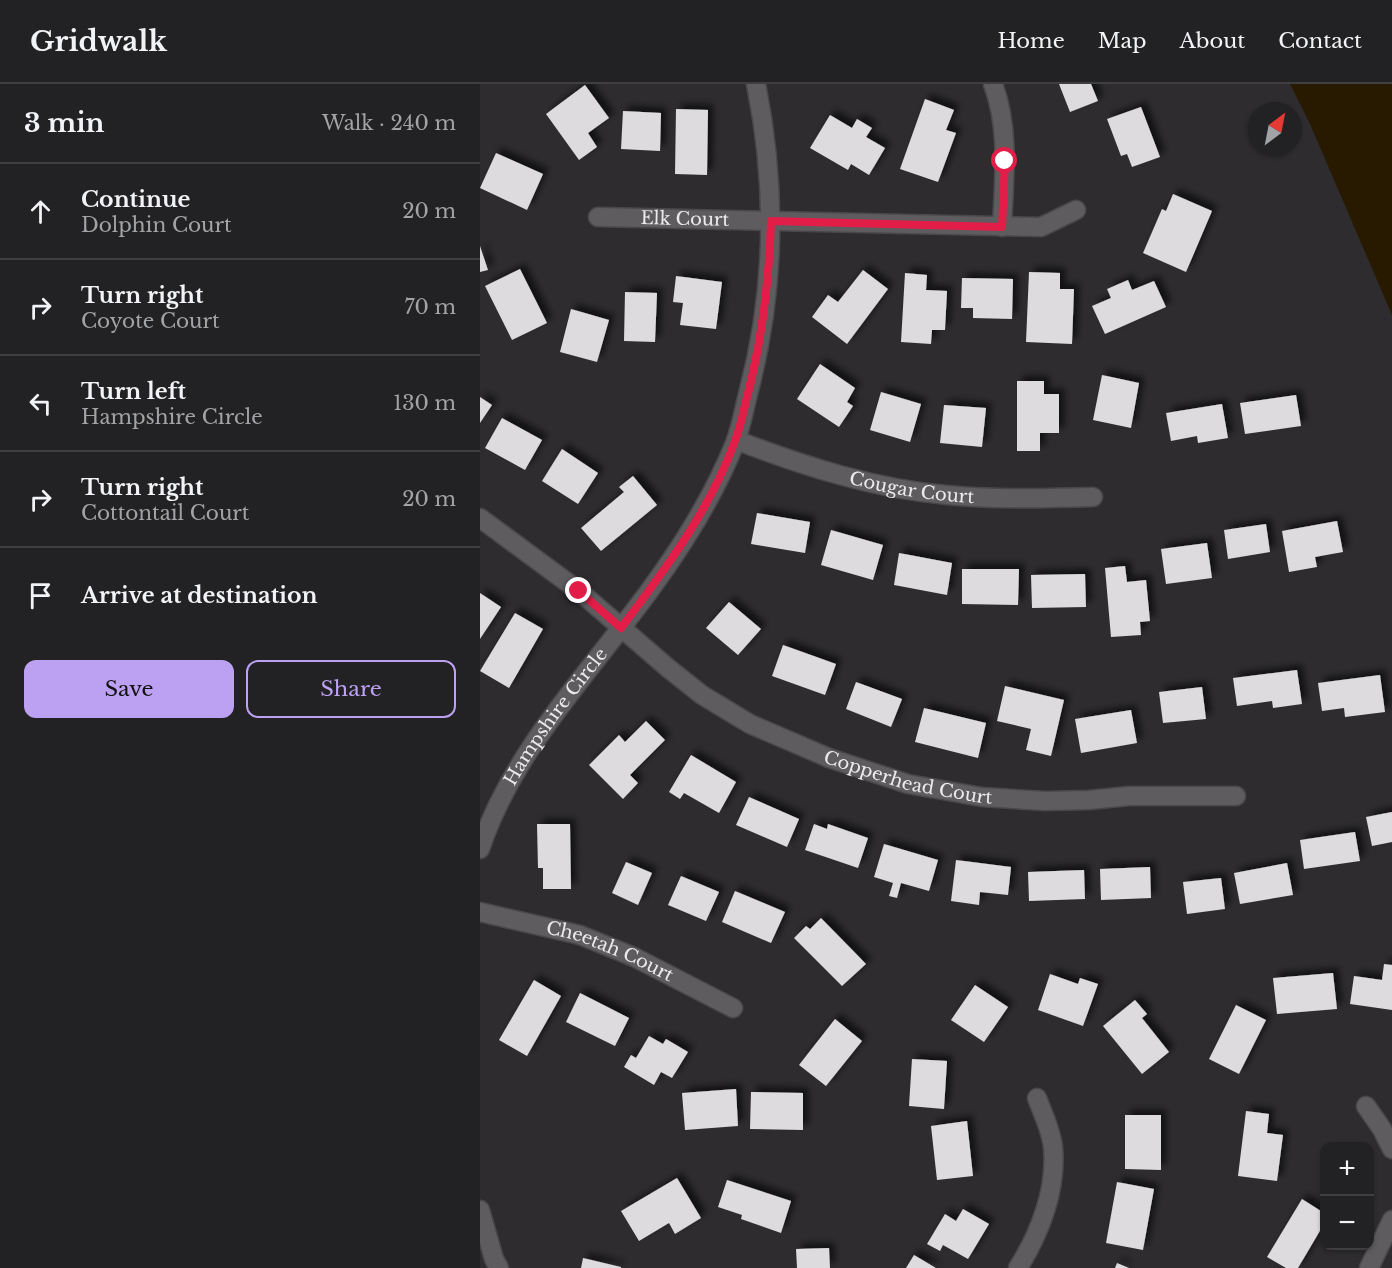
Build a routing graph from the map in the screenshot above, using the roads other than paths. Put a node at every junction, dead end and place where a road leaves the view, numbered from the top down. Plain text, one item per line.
1 (756, 84) edge
2 (993, 84) edge
3 (1076, 210) dead end
4 (598, 216) dead end
5 (771, 221) junction
6 (1002, 227) junction
7 (736, 440) junction
8 (1094, 497) dead end
9 (480, 518) edge
10 (621, 628) junction
11 (1236, 796) dead end
12 (480, 849) edge
13 (480, 912) edge
14 (733, 1008) dead end
15 (1037, 1098) dead end
16 (1366, 1106) dead end
17 (1392, 1149) edge
18 (480, 1210) edge
19 (1392, 1220) edge
20 (491, 1265) edge
21 (1018, 1268) edge
22 (1369, 1268) edge

1 - 5 street, Hampshire Circle
2 - 6 street
3 - 6 street, Elk Court
4 - 5 street, Elk Court
5 - 6 street, Elk Court
5 - 7 street, Hampshire Circle
7 - 8 street, Cougar Court
7 - 10 street, Hampshire Circle
9 - 10 street, Copperhead Court
10 - 11 street, Copperhead Court
10 - 12 street, Hampshire Circle
13 - 14 street, Cheetah Court
15 - 21 street
16 - 17 street
18 - 20 street
19 - 22 street

